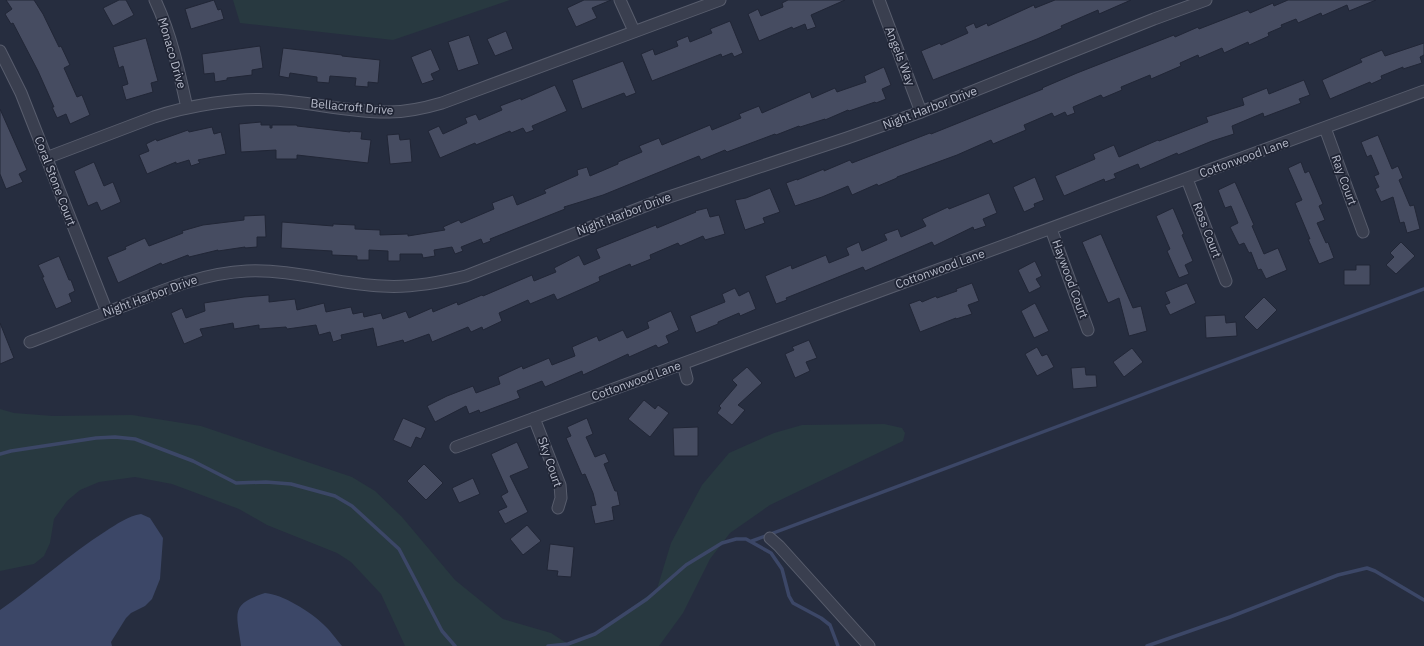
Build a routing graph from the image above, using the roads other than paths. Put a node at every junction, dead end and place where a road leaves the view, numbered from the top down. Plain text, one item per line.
1 (155, 0) edge
2 (620, 0) edge
3 (720, 0) edge
4 (879, 0) edge
5 (1206, 0) edge
6 (634, 31) junction
7 (0, 50) edge
8 (1424, 91) edge
9 (187, 108) junction
10 (921, 112) junction
11 (1325, 128) junction
12 (46, 158) junction
13 (1188, 179) junction
14 (1051, 229) junction
15 (1362, 232) dead end
16 (1226, 281) dead end
17 (107, 312) junction
18 (1088, 330) dead end
19 (30, 342) dead end
20 (683, 364) junction
21 (687, 379) dead end
22 (534, 418) junction
23 (456, 447) dead end
24 (558, 508) dead end
25 (770, 538) dead end
26 (870, 646) edge

1 - 9 street, Monaco Drive
2 - 6 street
3 - 6 street, Bellacroft Drive
4 - 10 street, Angels Way
5 - 10 street, Night Harbor Drive
6 - 9 street, Bellacroft Drive
7 - 12 street, Coral Stone Court
8 - 11 street, Cottonwood Lane
9 - 12 street, Bellacroft Drive
10 - 17 street, Night Harbor Drive
11 - 13 street, Cottonwood Lane
11 - 15 street, Ray Court
12 - 17 street, Coral Stone Court
13 - 14 street, Cottonwood Lane
13 - 16 street, Ross Court
14 - 18 street, Haywood Court
14 - 20 street, Cottonwood Lane
17 - 19 street, Night Harbor Drive
20 - 21 street
20 - 22 street, Cottonwood Lane
22 - 23 street, Cottonwood Lane
22 - 24 street, Sky Court
25 - 26 street

